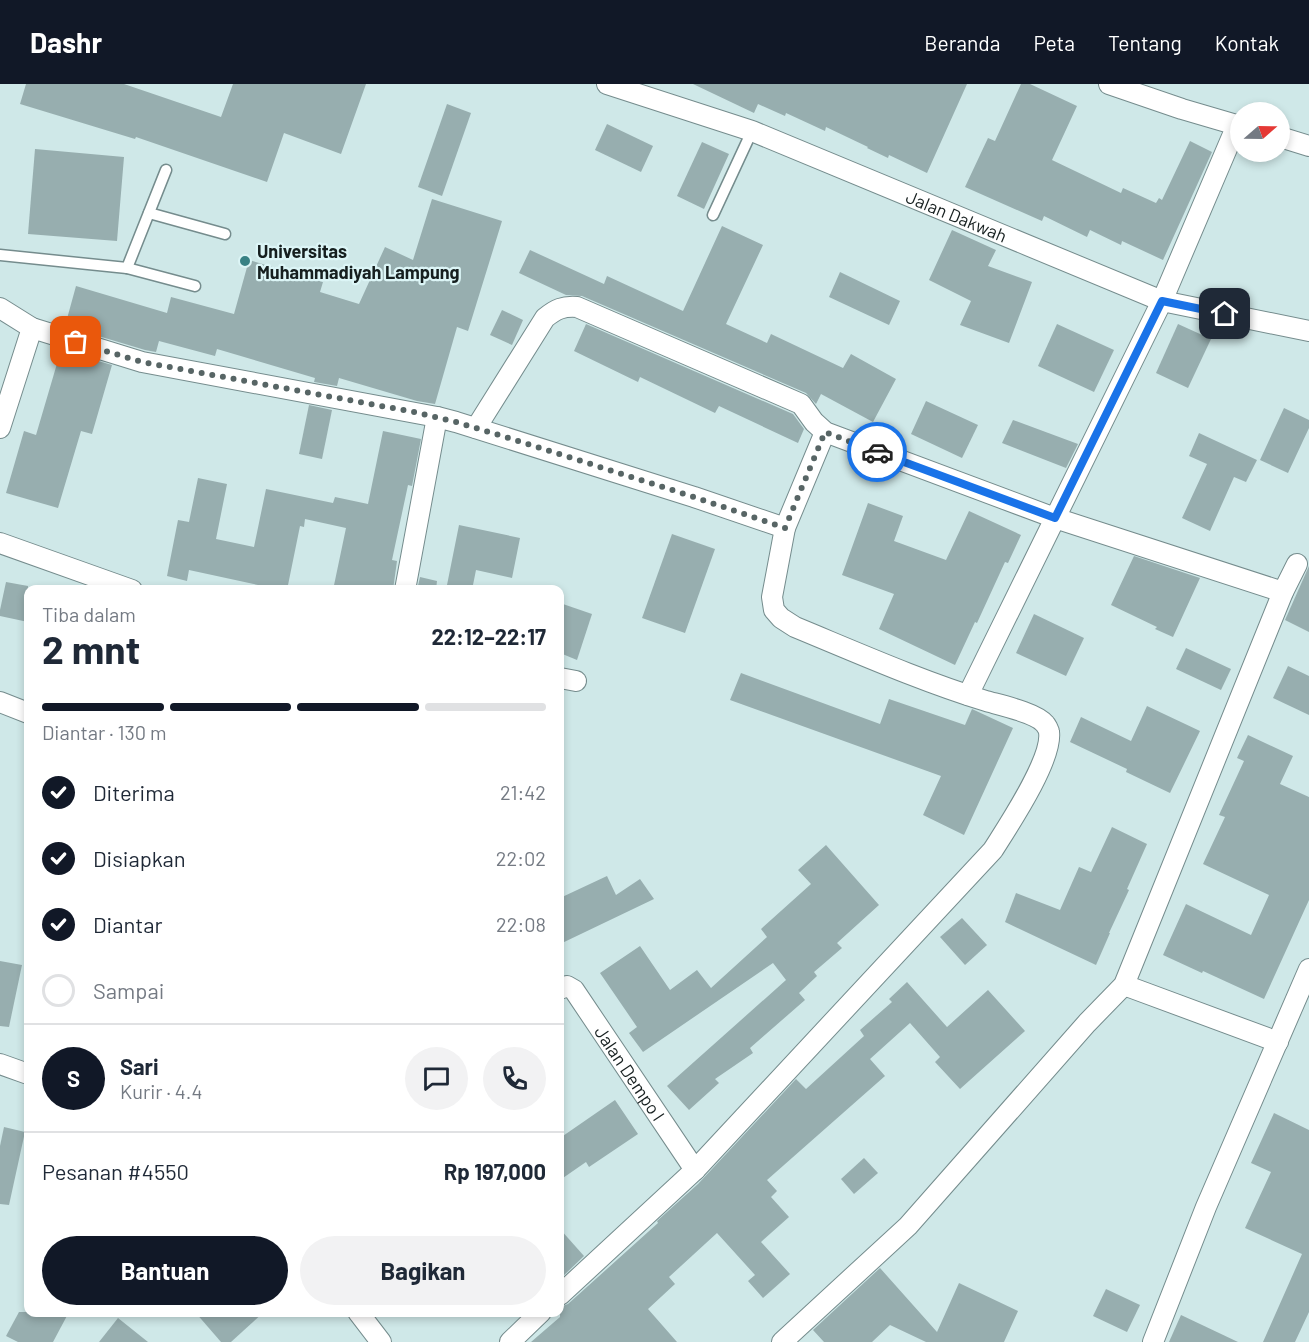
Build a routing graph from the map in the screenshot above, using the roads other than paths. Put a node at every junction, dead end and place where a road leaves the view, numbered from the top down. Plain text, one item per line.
1 (607, 84) edge
2 (1109, 84) edge
3 (1230, 122) edge
4 (752, 131) junction
5 (1290, 140) edge
6 (1230, 146) edge
7 (1309, 146) edge
8 (166, 170) dead end
9 (149, 213) junction
10 (713, 215) dead end
11 (225, 234) dead end
12 (0, 255) edge
13 (128, 268) junction
14 (195, 286) dead end
15 (1162, 301) junction
16 (0, 308) edge
17 (32, 328) junction
18 (1309, 331) edge
19 (437, 417) junction
20 (0, 428) edge
21 (476, 428) junction
22 (825, 432) junction
23 (1055, 518) junction
24 (785, 528) junction
25 (0, 543) edge
26 (1297, 564) dead end
27 (118, 585) edge
28 (406, 585) edge
29 (1283, 592) junction
30 (968, 695) junction
31 (0, 702) edge
32 (24, 711) edge
33 (1309, 969) edge
34 (1124, 984) junction
35 (564, 987) edge
36 (1278, 1042) junction
37 (0, 1064) edge
38 (24, 1073) edge
39 (694, 1170) junction
40 (564, 1291) edge
41 (362, 1317) edge
42 (536, 1317) edge
43 (381, 1342) edge
44 (510, 1342) edge
45 (782, 1342) edge
46 (1153, 1342) edge

1 - 4 street, Jalan Dakwah
2 - 3 street
4 - 10 lane
4 - 15 street, Jalan Dakwah
5 - 7 street
6 - 15 street
8 - 9 lane
9 - 11 lane
9 - 13 lane
12 - 13 lane
13 - 14 lane
15 - 18 street, Jalan Dakwah
15 - 23 street
16 - 17 street
17 - 19 street
17 - 20 street
19 - 21 street
19 - 28 street
21 - 22 street
21 - 24 street
22 - 23 street
22 - 24 street
23 - 29 street
23 - 30 street
24 - 30 street
25 - 27 street
26 - 29 street
29 - 34 street
30 - 39 street
31 - 32 street
33 - 36 street
34 - 36 street
34 - 45 street
35 - 39 street, Jalan Dempo I
36 - 46 street
37 - 38 street
39 - 40 street
41 - 43 street
42 - 44 street

